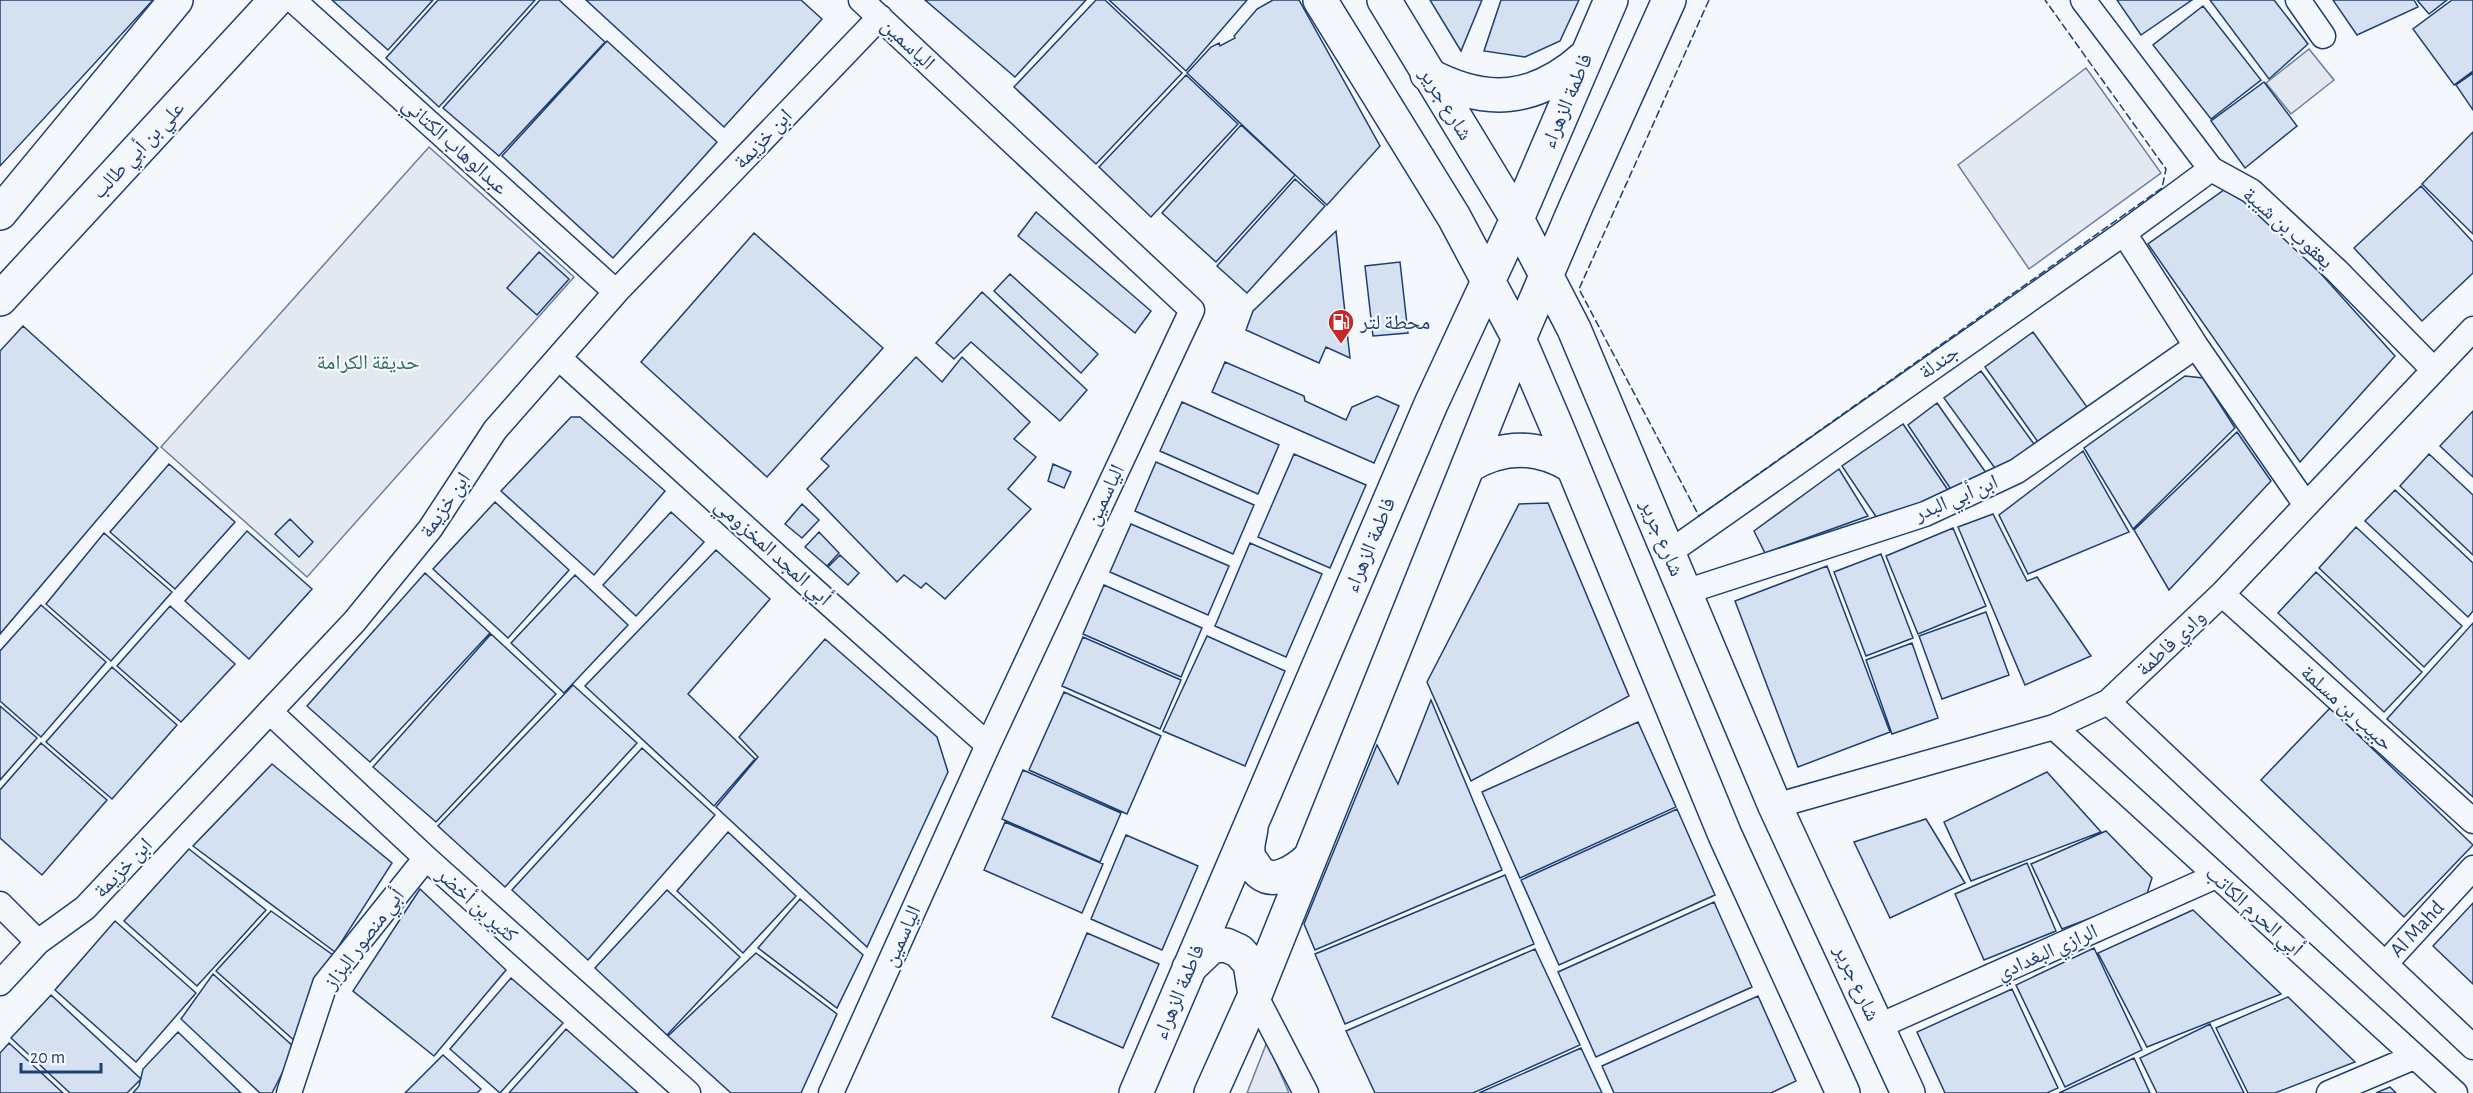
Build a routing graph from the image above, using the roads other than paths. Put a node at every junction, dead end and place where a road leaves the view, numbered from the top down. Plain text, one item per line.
1 (176, 0) edge
2 (276, 0) edge
3 (293, 0) edge
4 (861, 0) edge
5 (1320, 0) edge
6 (1384, 0) edge
7 (1611, 0) edge
8 (1670, 0) edge
9 (2083, 0) edge
10 (2298, 0) edge
11 (880, 17) junction
12 (2323, 36) dead end
13 (1587, 56) junction
14 (1427, 74) junction
15 (2211, 169) junction
16 (1534, 179) junction
17 (1494, 180) junction
18 (1445, 203) junction
19 (1576, 204) junction
20 (0, 213) edge
21 (1517, 219) junction
22 (2124, 233) junction
23 (1546, 274) junction
24 (1489, 280) junction
25 (616, 292) junction
26 (0, 299) edge
27 (2473, 329) edge
28 (1519, 339) junction
29 (1460, 344) junction
30 (2196, 346) junction
31 (559, 358) junction
32 (1590, 366) junction
33 (2433, 369) junction
34 (1520, 374) junction
35 (1468, 465) junction
36 (1572, 466) junction
37 (2306, 505) junction
38 (1667, 554) junction
39 (1685, 592) junction
40 (2222, 594) junction
41 (2108, 702) junction
42 (270, 712) junction
43 (2054, 727) junction
44 (988, 745) junction
45 (1775, 806) junction
46 (2473, 821) edge
47 (1251, 823) junction
48 (426, 858) junction
49 (1310, 858) junction
50 (2473, 868) edge
51 (2216, 876) junction
52 (0, 904) edge
53 (38, 942) junction
54 (2385, 964) junction
55 (1188, 970) junction
56 (0, 983) edge
57 (1255, 995) junction
58 (1877, 1027) junction
59 (2473, 1047) edge
60 (2414, 1057) junction
61 (295, 1090) edge
62 (688, 1093) edge
63 (831, 1093) edge
64 (1136, 1093) edge
65 (1211, 1093) edge
66 (1306, 1093) edge
67 (1843, 1093) edge
68 (1908, 1093) edge
69 (2329, 1093) edge
70 (2455, 1093) edge

1 - 20 main road
2 - 26 main road, علي بن أبي طالب
3 - 25 street, عبدالوهاب الكتاني
4 - 11 street, الياسمين
5 - 18 main road
6 - 14 main road, شارع جرير
7 - 13 main road, فاطمة الزهراء
8 - 19 main road
9 - 15 street, يعقوب بن شيبة
10 - 12 street
11 - 25 street, ابن خزيمة
11 - 44 street, الياسمين
13 - 14 main road
13 - 16 main road, فاطمة الزهراء
14 - 17 main road, شارع جرير
15 - 22 street, جندلة
15 - 33 street, يعقوب بن شيبة
16 - 19 main road
16 - 21 main road, فاطمة الزهراء
17 - 18 main road
17 - 21 main road, شارع جرير
18 - 24 main road
19 - 23 main road
21 - 23 main road, شارع جرير
21 - 24 main road, فاطمة الزهراء
22 - 30 street
22 - 38 street, جندلة
23 - 28 main road
23 - 32 main road, شارع جرير
24 - 28 main road
24 - 29 main road, فاطمة الزهراء
25 - 31 street, ابن خزيمة
27 - 33 street, وادي فاطمة
28 - 34 main road
29 - 34 main road
29 - 47 main road, فاطمة الزهراء
30 - 37 street
30 - 39 street, ابن أبي البدر
31 - 42 street, ابن خزيمة
31 - 44 street, أبي المجد المخزومي
32 - 34 main road
32 - 38 main road, شارع جرير
33 - 37 street, وادي فاطمة
34 - 35 main road
34 - 36 main road
35 - 36 main road
35 - 49 main road
36 - 67 main road
37 - 40 street, وادي فاطمة
38 - 39 main road, شارع جرير
39 - 45 main road, شارع جرير
40 - 41 street, وادي فاطمة
40 - 46 street, حبيب بن مسلمة
41 - 43 street, وادي فاطمة
41 - 54 street
42 - 48 street, كثير بن أخضر
42 - 53 street, ابن خزيمة
43 - 45 street, وادي فاطمة
43 - 51 street, أبي الحرم الكاتب
44 - 63 street, الياسمين
45 - 58 main road, شارع جرير
47 - 49 main road
47 - 55 main road, فاطمة الزهراء
48 - 61 street, أبي منصور البزاز
48 - 62 street, كثير بن أخضر
49 - 57 main road
50 - 54 street, Al Mahd
51 - 58 street, الرازي البغدادي
51 - 60 street, أبي الحرم الكاتب
52 - 53 street
53 - 56 street, ابن خزيمة
54 - 59 street
55 - 57 main road
55 - 64 main road, فاطمة الزهراء
57 - 65 main road
57 - 66 street
58 - 68 main road, شارع جرير
60 - 69 street
60 - 70 street, أبي الحرم الكاتب

